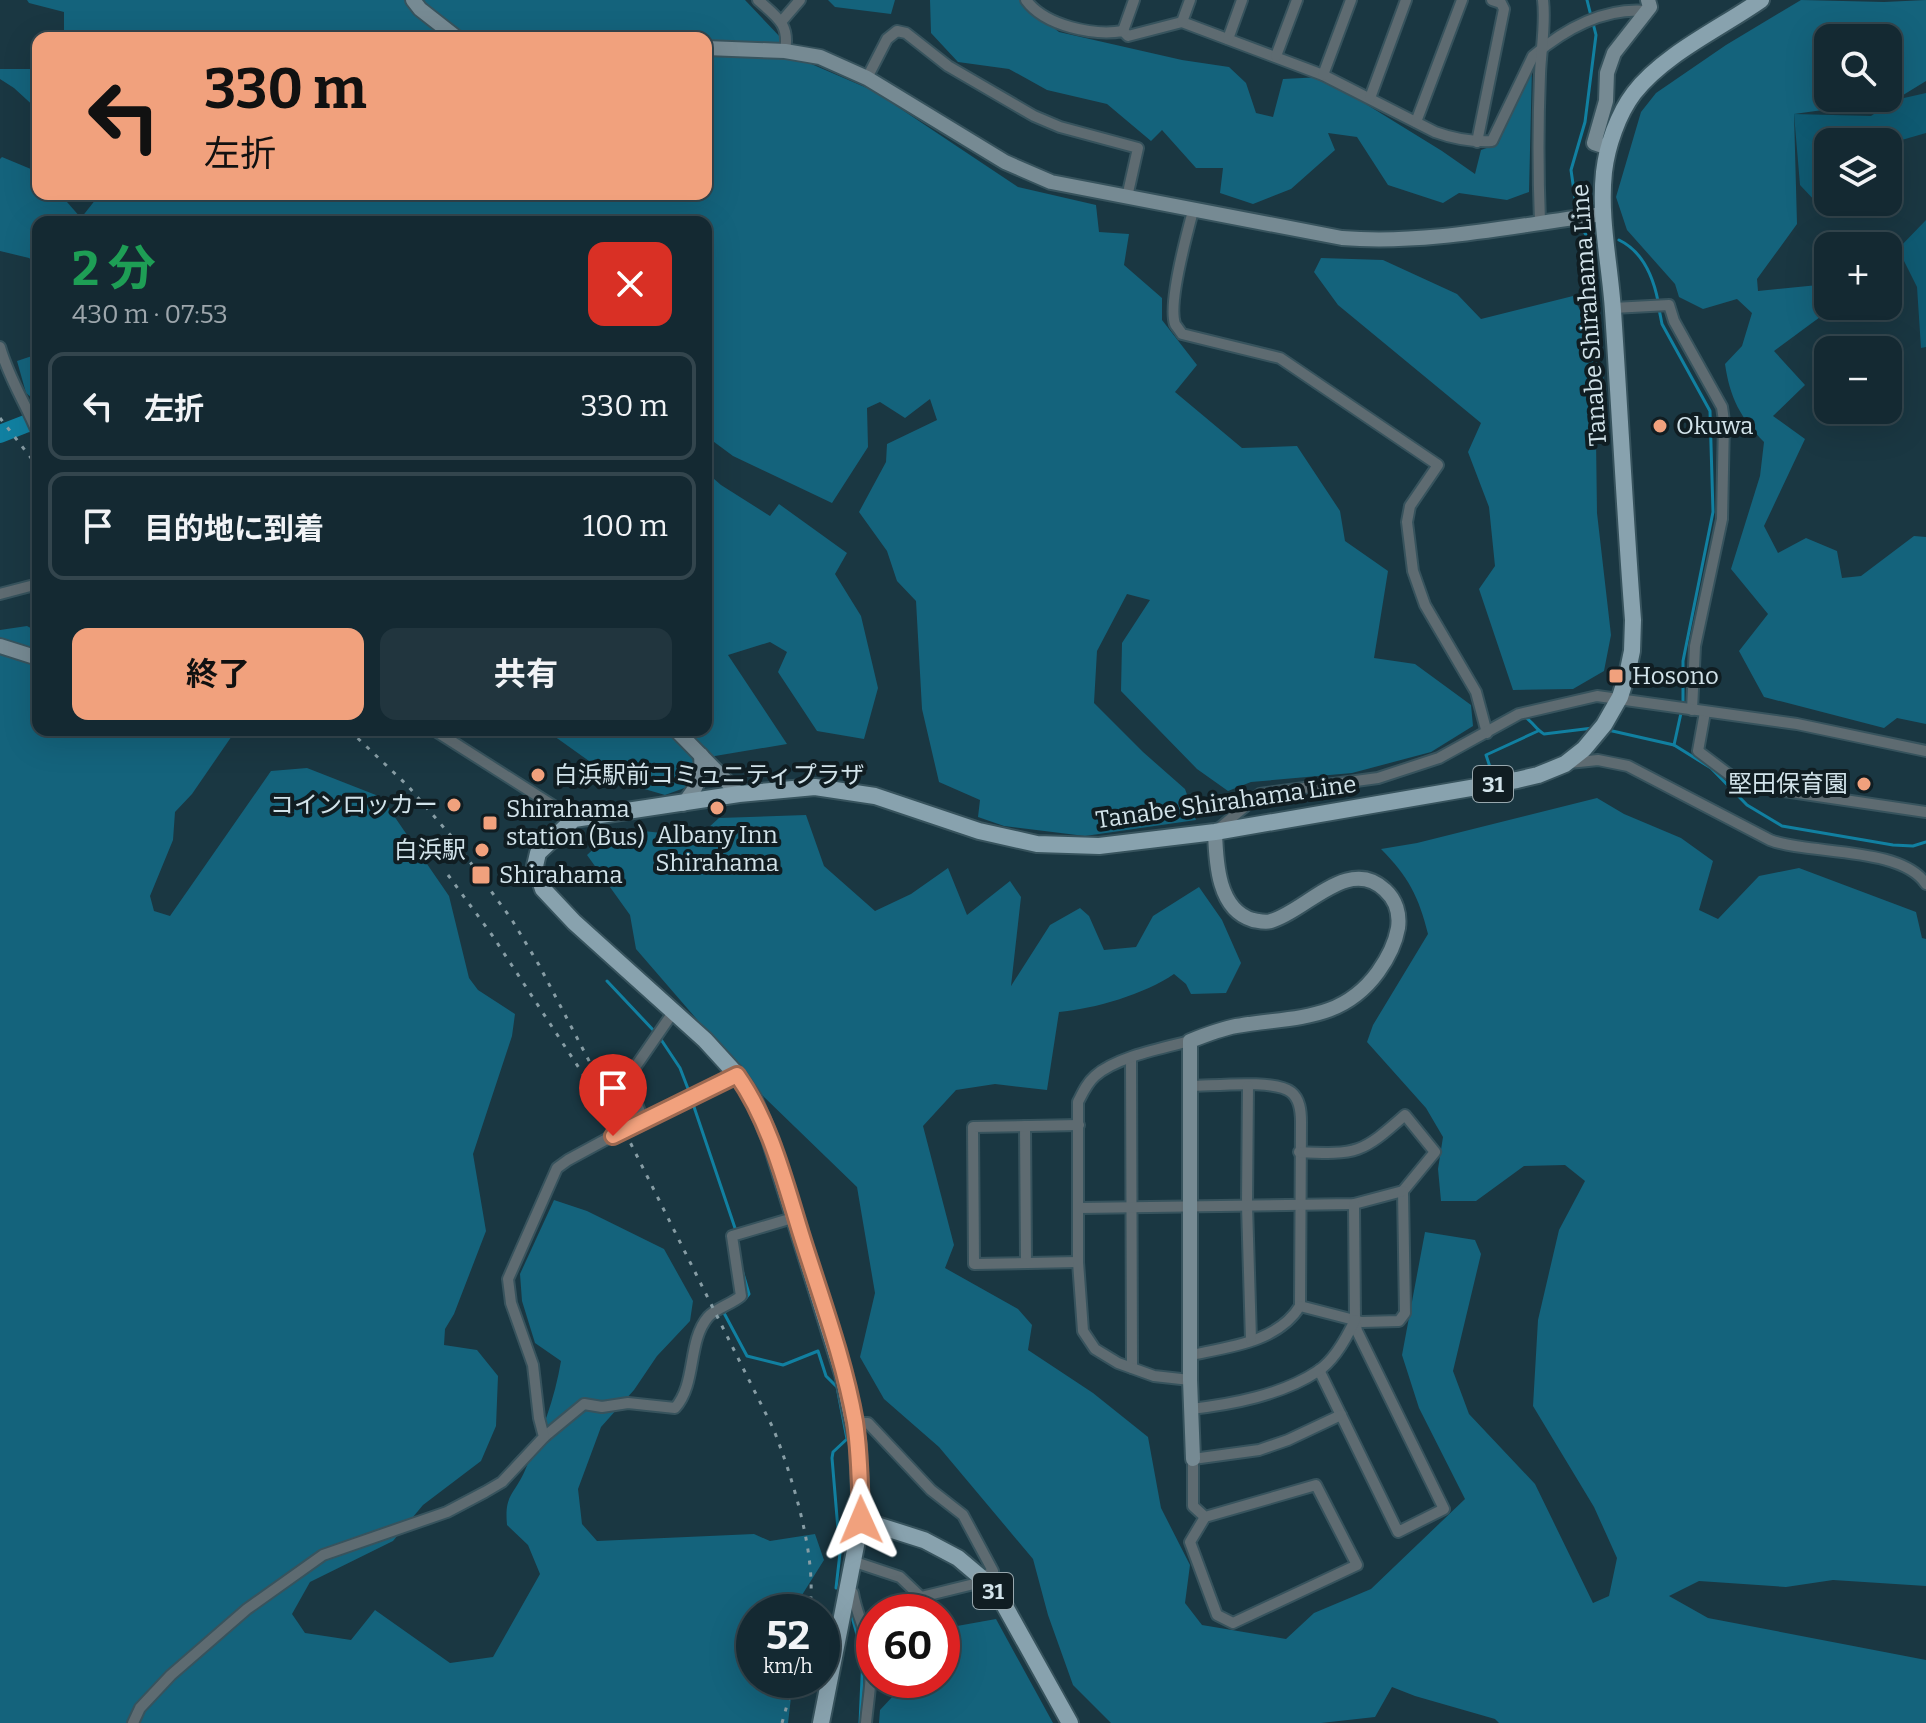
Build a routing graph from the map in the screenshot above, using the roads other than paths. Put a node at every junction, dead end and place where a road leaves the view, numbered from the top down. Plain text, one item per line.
1 (413, 0) edge
2 (758, 0) edge
3 (800, 0) edge
4 (1026, 0) edge
5 (1134, 0) edge
6 (1190, 0) edge
7 (1242, 0) edge
8 (1297, 0) edge
9 (1351, 0) edge
10 (1406, 0) edge
11 (1462, 0) edge
12 (1492, 0) edge
13 (1543, 0) edge
14 (1761, 0) edge
15 (1650, 5) edge
16 (781, 22) junction
17 (1182, 22) junction
18 (1123, 31) junction
19 (449, 32) edge
20 (1228, 39) junction
21 (712, 48) edge
22 (1541, 49) junction
23 (785, 51) junction
24 (1276, 56) junction
25 (1323, 75) junction
26 (867, 78) junction
27 (1370, 98) junction
28 (1416, 122) junction
29 (1477, 142) junction
30 (1609, 148) junction
31 (1127, 197) junction
32 (1193, 211) junction
33 (1603, 214) junction
34 (1540, 222) junction
35 (1613, 308) junction
36 (0, 347) edge
37 (32, 417) edge
38 (32, 586) edge
39 (0, 594) edge
40 (0, 646) edge
41 (32, 656) edge
42 (1620, 697) junction
43 (1690, 710) junction
44 (1705, 712) junction
45 (1487, 733) junction
46 (443, 736) edge
47 (682, 736) edge
48 (1926, 751) edge
49 (701, 755) junction
50 (1565, 764) junction
51 (739, 794) junction
52 (683, 804) junction
53 (1926, 812) edge
54 (574, 819) junction
55 (1215, 832) junction
56 (1926, 884) edge
57 (674, 1011) junction
58 (1190, 1041) junction
59 (1131, 1058) junction
60 (737, 1075) junction
61 (1190, 1086) junction
62 (1248, 1086) junction
63 (640, 1121) junction
64 (1079, 1125) junction
65 (1025, 1126) junction
66 (1299, 1152) junction
67 (1403, 1191) junction
68 (1300, 1204) junction
69 (1354, 1204) junction
70 (1190, 1205) junction
71 (1247, 1205) junction
72 (1132, 1206) junction
73 (1080, 1208) junction
74 (796, 1217) junction
75 (1078, 1262) junction
76 (1026, 1263) junction
77 (1300, 1306) junction
78 (1355, 1320) junction
79 (1251, 1340) junction
80 (1191, 1355) junction
81 (1132, 1368) junction
82 (1319, 1370) junction
83 (1190, 1380) junction
84 (1191, 1409) junction
85 (1341, 1415) junction
86 (855, 1423) junction
87 (544, 1437) junction
88 (1193, 1459) junction
89 (1205, 1517) junction
90 (861, 1520) junction
91 (852, 1561) junction
92 (984, 1580) junction
93 (846, 1589) junction
94 (133, 1723) edge
95 (821, 1723) edge
96 (866, 1723) edge
97 (1070, 1723) edge

1 - 19 street
2 - 16 street
3 - 16 street
4 - 18 street
5 - 18 street
6 - 17 street
7 - 20 street
8 - 24 street
9 - 25 street
10 - 27 street
11 - 28 street
12 - 29 street
13 - 22 street
14 - 30 main road, Tanabe Shirahama Line / 31
15 - 22 street
15 - 30 street
16 - 23 street
17 - 18 street
17 - 20 street
20 - 24 street
21 - 23 street
22 - 29 street
22 - 34 street
23 - 26 street
24 - 25 street
25 - 27 street
26 - 31 street
26 - 31 street
27 - 28 street
28 - 29 street
30 - 33 main road, Tanabe Shirahama Line / 31
31 - 32 street
32 - 34 street
32 - 45 street
33 - 34 street
33 - 35 main road, Tanabe Shirahama Line / 31
35 - 42 main road, Tanabe Shirahama Line / 31
35 - 43 street
36 - 37 street
38 - 39 street
40 - 41 street
42 - 43 street
42 - 45 street
42 - 50 main road, Tanabe Shirahama Line / 31
43 - 44 street
44 - 48 street
44 - 53 street
45 - 55 street
46 - 54 street
47 - 49 street
49 - 51 street
49 - 52 street
50 - 55 main road, Tanabe Shirahama Line / 31
50 - 56 street
51 - 52 main road, Tanabe Shirahama Line / 31
51 - 55 main road, Tanabe Shirahama Line / 31
52 - 54 main road, Tanabe Shirahama Line / 31
54 - 57 main road
55 - 58 street
57 - 60 main road
57 - 63 street
58 - 59 street
58 - 61 street
59 - 64 street
59 - 72 street
60 - 63 street
60 - 74 main road
61 - 62 street
61 - 70 street
62 - 66 street
62 - 71 street
63 - 87 street
64 - 65 street
64 - 73 street
65 - 76 street
65 - 76 street
66 - 67 street
66 - 68 street
67 - 69 street
67 - 78 street
68 - 69 street
68 - 71 street
68 - 77 street
69 - 78 street
70 - 71 street
70 - 72 street
70 - 80 street
71 - 79 street
72 - 73 street
72 - 81 street
73 - 75 street
74 - 86 main road
74 - 87 street
75 - 76 street
75 - 81 street
77 - 78 street
77 - 79 street
78 - 82 street
78 - 85 street
79 - 80 street
80 - 83 street
81 - 83 street
82 - 84 street
82 - 85 street
83 - 84 street
84 - 88 street
85 - 88 street
86 - 90 main road
86 - 92 street
87 - 94 street
88 - 89 street
89 - 89 street
90 - 91 main road
90 - 92 main road, 31
91 - 92 street
91 - 93 main road
92 - 97 main road, 31
93 - 95 main road
93 - 96 street

